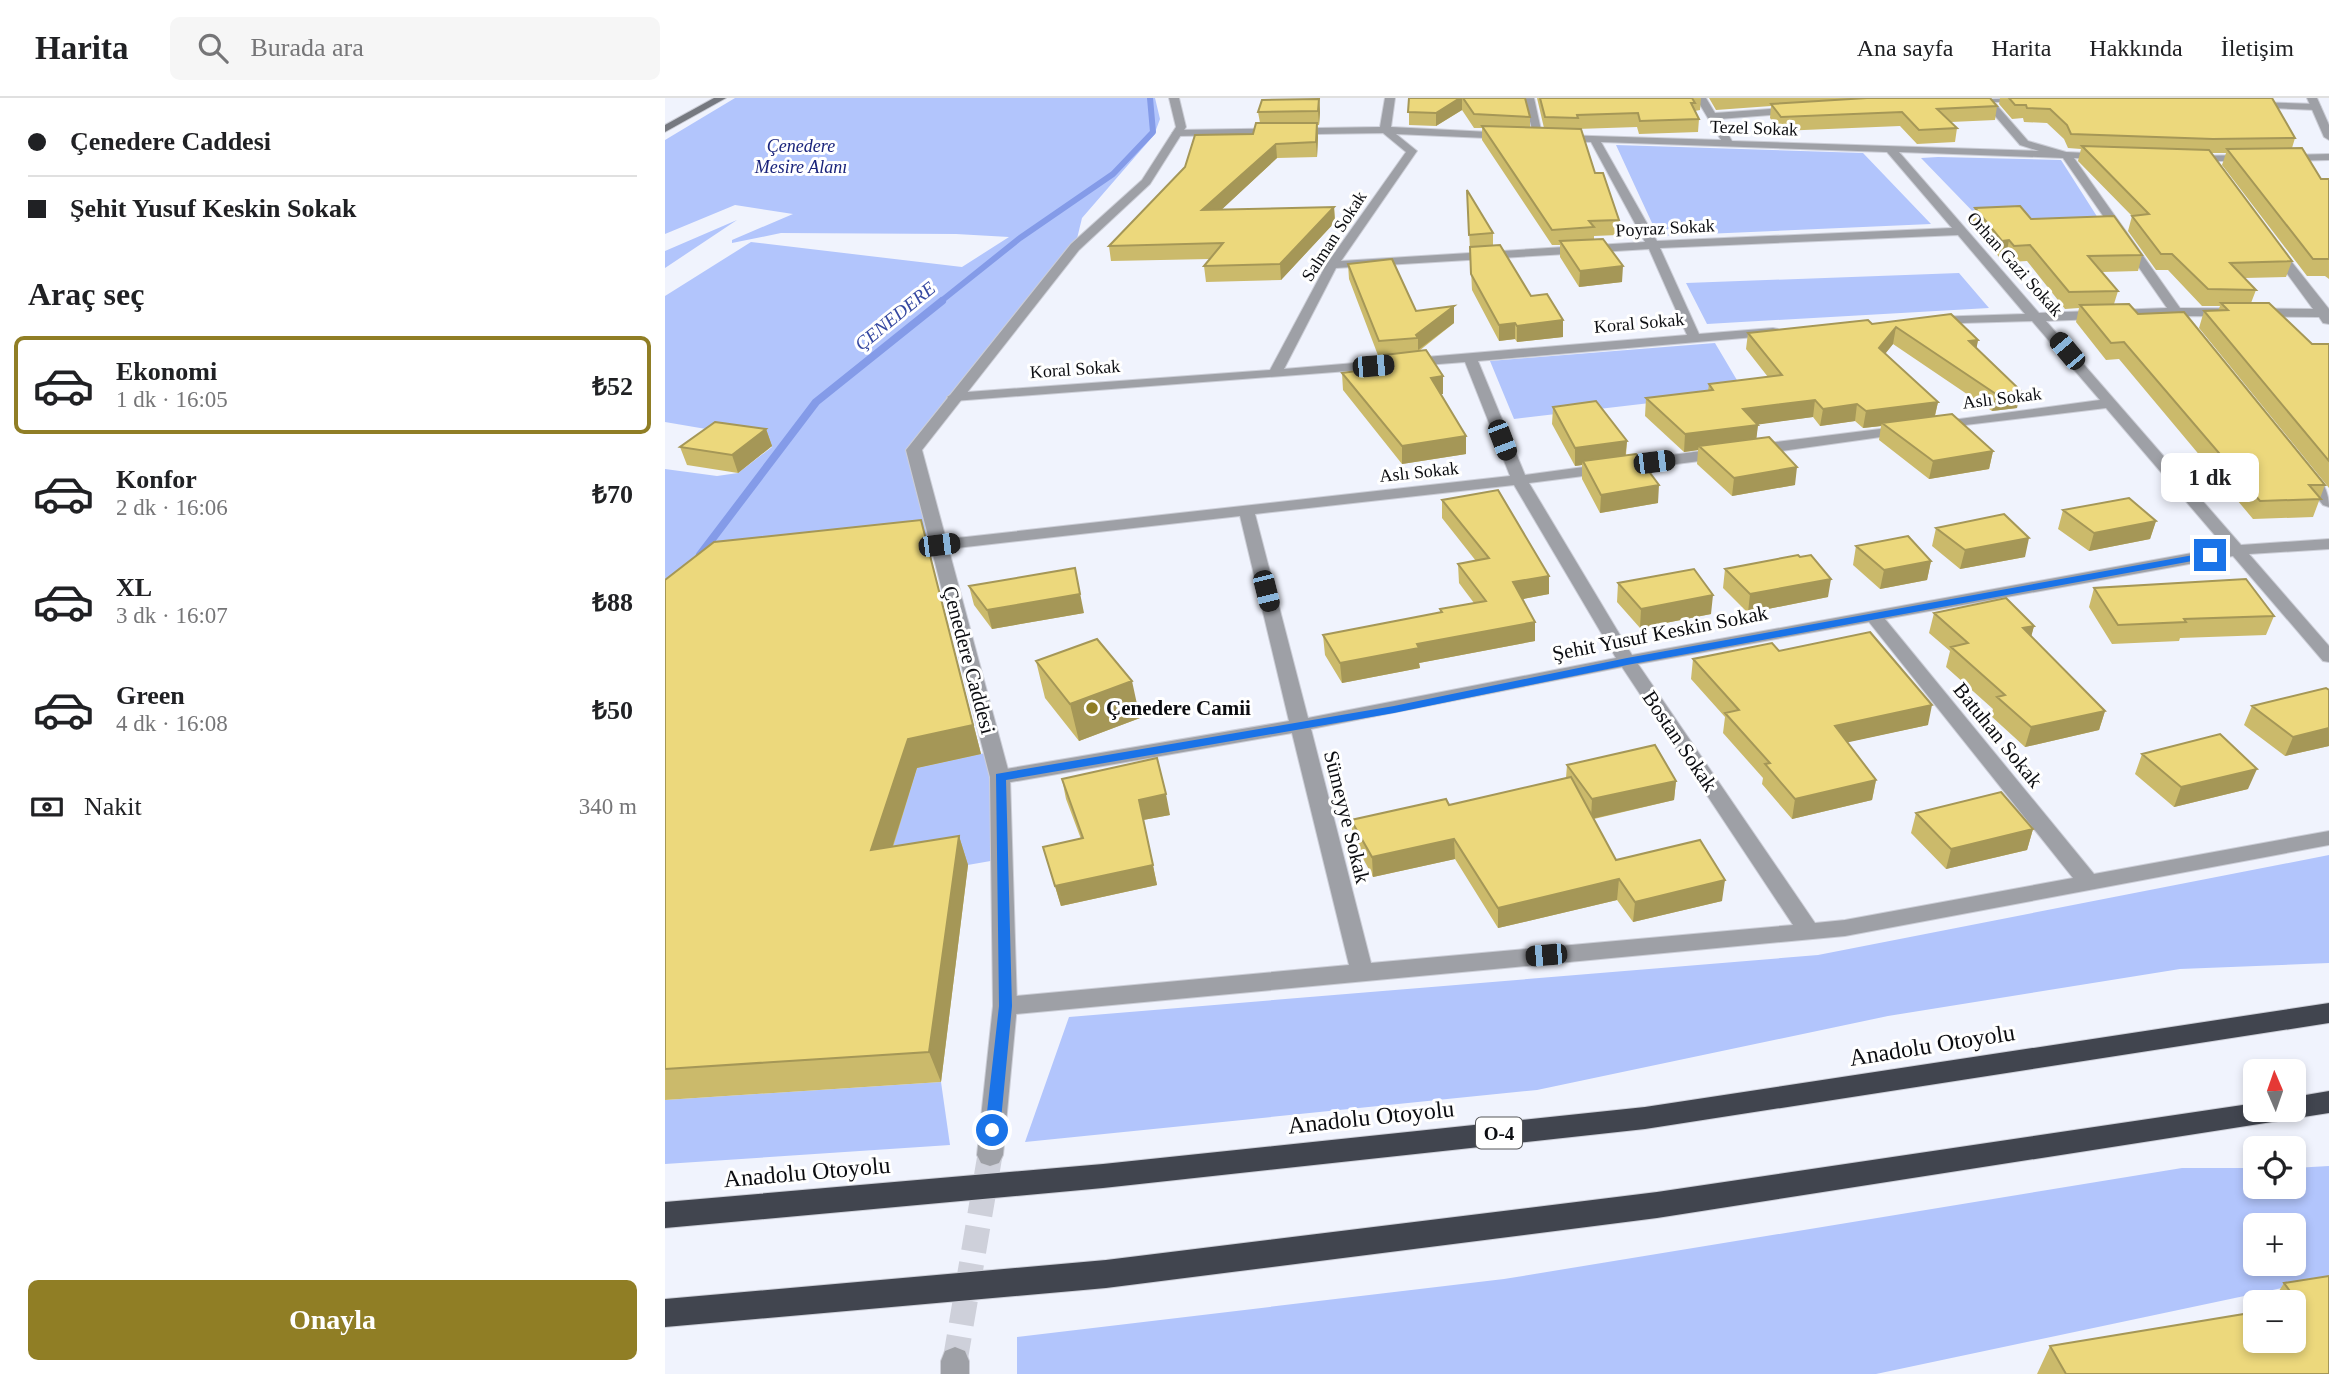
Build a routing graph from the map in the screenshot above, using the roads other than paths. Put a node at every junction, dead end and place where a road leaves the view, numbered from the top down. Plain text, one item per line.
1 (705, 98) edge
2 (711, 98) edge
3 (721, 98) edge
4 (1174, 98) edge
5 (1389, 98) edge
6 (1529, 98) edge
7 (1701, 98) edge
8 (1985, 98) edge
9 (1958, 100) edge
10 (2041, 100) edge
11 (2314, 102) edge
12 (2329, 102) edge
13 (2247, 105) edge
14 (1809, 110) edge
15 (1713, 116) junction
16 (665, 120) edge
17 (665, 130) edge
18 (1385, 130) junction
19 (1177, 133) junction
20 (1528, 136) junction
21 (2329, 137) edge
22 (1594, 139) junction
23 (1729, 144) junction
24 (1891, 150) junction
25 (2066, 155) junction
26 (2118, 156) edge
27 (2329, 157) edge
28 (2183, 158) edge
29 (2262, 158) edge
30 (2276, 158) edge
31 (2209, 159) junction
32 (2217, 170) edge
33 (1958, 231) junction
34 (2266, 236) edge
35 (1653, 245) junction
36 (1332, 265) junction
37 (2176, 312) junction
38 (2327, 316) edge
39 (2037, 317) junction
40 (1923, 321) edge
41 (1788, 331) edge
42 (2193, 333) edge
43 (1695, 337) junction
44 (1470, 357) junction
45 (1275, 374) junction
46 (954, 397) junction
47 (2111, 404) junction
48 (2295, 460) edge
49 (1519, 480) junction
50 (2329, 502) edge
51 (1246, 510) junction
52 (2329, 544) edge
53 (939, 545) junction
54 (2236, 550) junction
55 (1873, 616) junction
56 (2329, 657) edge
57 (1627, 662) junction
58 (1300, 725) junction
59 (1000, 777) junction
60 (2329, 838) edge
61 (2088, 882) junction
62 (1808, 931) junction
63 (1362, 972) junction
64 (1006, 1006) junction
65 (2329, 1013) edge
66 (2329, 1102) edge
67 (2307, 1106) edge
68 (2243, 1116) edge
69 (990, 1154) tunnel mouth
70 (665, 1214) edge
71 (665, 1314) edge

1 - 16 main road
2 - 3 street
3 - 17 main road
4 - 19 street
5 - 18 street
6 - 20 street
7 - 15 street
8 - 9 street
8 - 10 street
8 - 25 street
11 - 12 street
11 - 13 street
11 - 21 street
14 - 15 street
15 - 23 street
18 - 19 street, Tezel Sokak
18 - 20 street, Tezel Sokak
18 - 36 street, Salman Sokak
19 - 46 street, Çenedere Caddesi
20 - 22 street, Tezel Sokak
22 - 23 street, Tezel Sokak
22 - 35 street
23 - 24 street, Tezel Sokak
24 - 25 street, Tezel Sokak
24 - 33 street, Orhan Gazi Sokak
25 - 26 street, Tezel Sokak
25 - 37 street
27 - 30 street
28 - 31 street
29 - 31 street
31 - 32 street
33 - 35 street, Poyraz Sokak
33 - 39 street, Orhan Gazi Sokak
34 - 38 street
35 - 36 street, Poyraz Sokak
35 - 43 street
36 - 45 street, Salman Sokak
37 - 38 street
37 - 39 street
37 - 42 street
39 - 40 street
39 - 47 street, Orhan Gazi Sokak
41 - 43 street, Koral Sokak
43 - 44 street, Koral Sokak
44 - 45 street, Koral Sokak
44 - 49 street, Bostan Sokak
45 - 46 street, Koral Sokak
46 - 53 street, Çenedere Caddesi
47 - 49 street, Aslı Sokak
47 - 54 street, Orhan Gazi Sokak
48 - 50 street
49 - 51 street, Aslı Sokak
49 - 57 street, Bostan Sokak
51 - 53 street, Aslı Sokak
51 - 58 street, Sümeyye Sokak
52 - 54 street, Şehit Yusuf Keskin Sokak
53 - 59 street, Çenedere Caddesi
54 - 55 street, Şehit Yusuf Keskin Sokak
54 - 56 street, Orhan Gazi Sokak
55 - 57 street, Şehit Yusuf Keskin Sokak
55 - 61 street, Batuhan Sokak
57 - 58 street, Şehit Yusuf Keskin Sokak
57 - 62 street, Bostan Sokak
58 - 59 street, Şehit Yusuf Keskin Sokak
58 - 63 street, Sümeyye Sokak
59 - 64 street, Çenedere Caddesi
60 - 61 street
61 - 62 street
62 - 63 street
63 - 64 street
64 - 69 street, Çenedere Caddesi
65 - 70 highway, Anadolu Otoyolu / O-4
66 - 67 highway
68 - 71 highway

